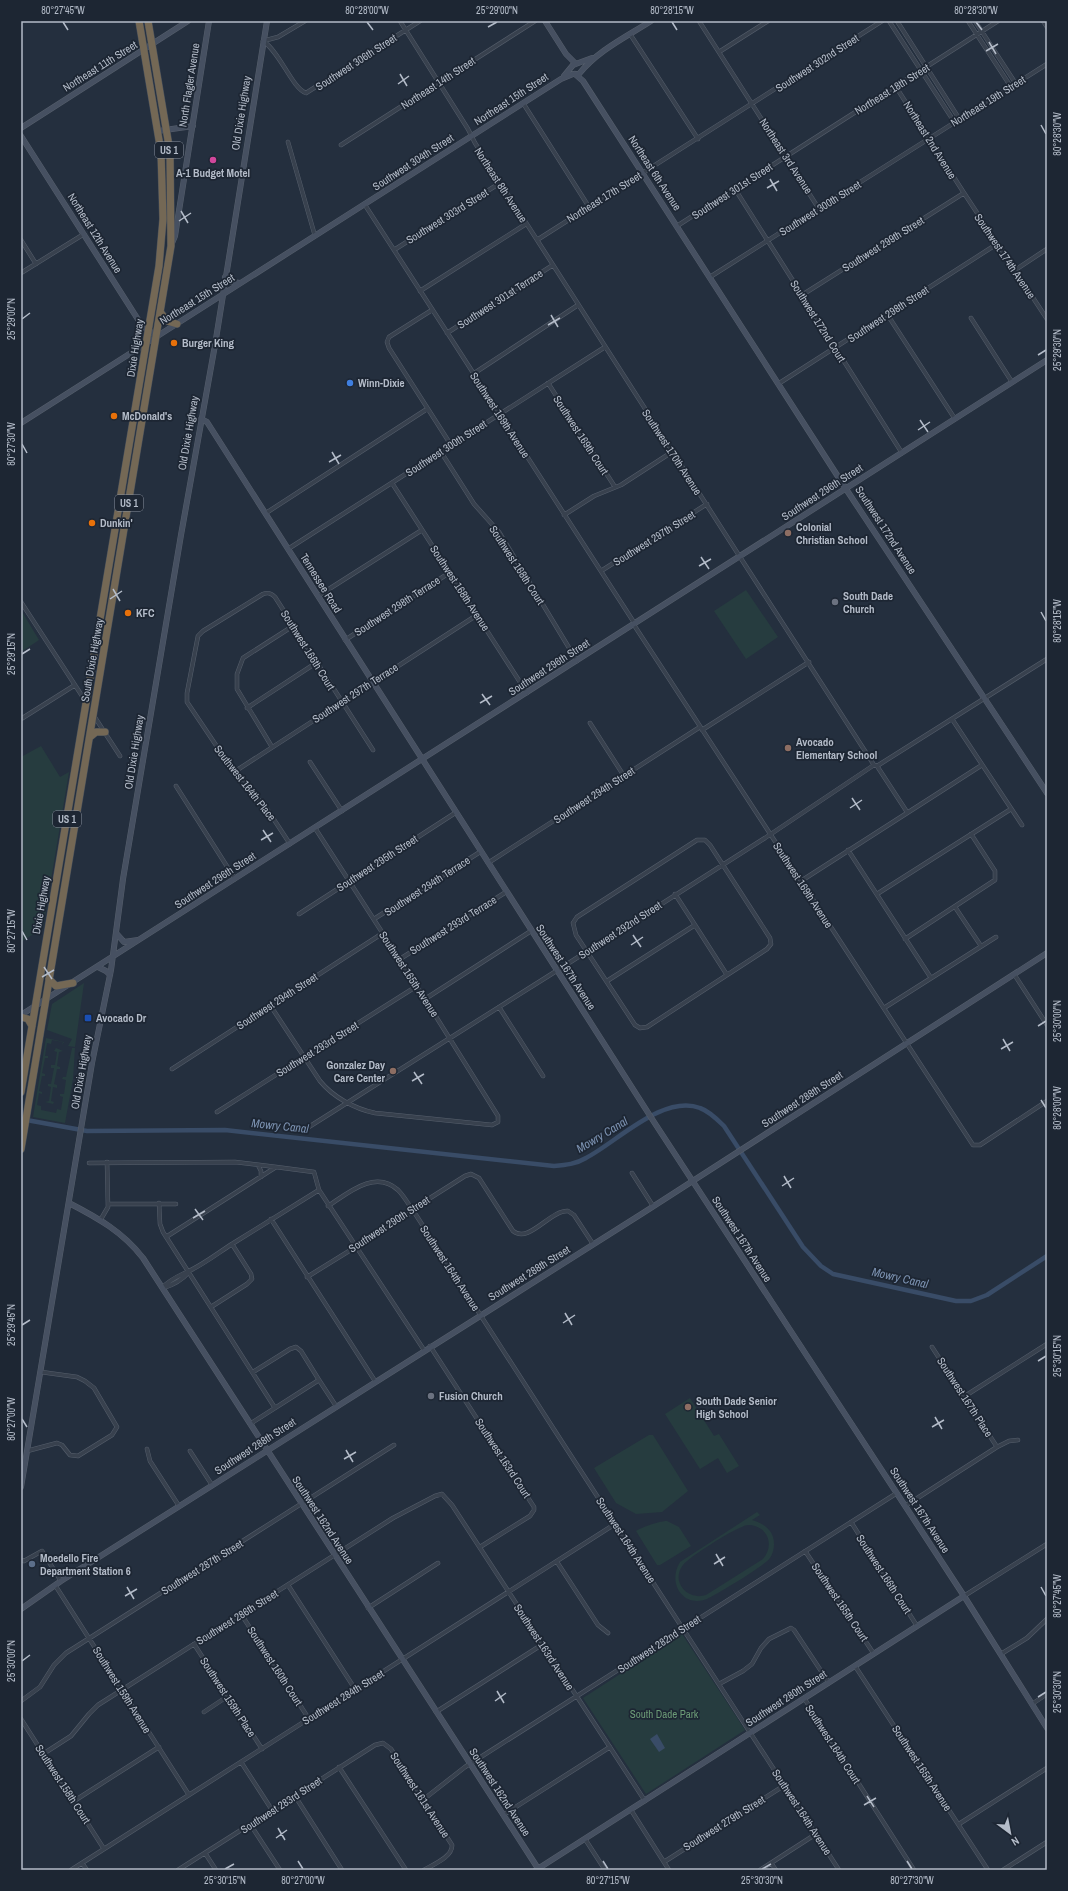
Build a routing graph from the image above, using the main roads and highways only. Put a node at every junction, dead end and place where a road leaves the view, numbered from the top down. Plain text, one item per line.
1 (139, 21) edge
2 (148, 21) edge
3 (161, 313) junction
4 (177, 324) road end
5 (144, 346) junction
6 (146, 400) junction
7 (128, 454) junction
8 (128, 511) junction
9 (116, 523) junction
10 (116, 582) junction
11 (91, 677) junction
12 (86, 703) junction
13 (94, 715) junction
14 (83, 721) joint
15 (105, 732) road end
16 (89, 740) junction
17 (81, 792) joint
18 (71, 793) junction
19 (70, 855) junction
20 (60, 858) junction
21 (50, 917) junction
22 (60, 918) junction
23 (49, 979) junction
24 (73, 983) road end
25 (46, 999) junction
26 (36, 1006) junction
27 (21, 1016) edge
28 (32, 1026) junction
29 (32, 1086) junction
30 (21, 1092) edge
31 (21, 1149) edge

1 - 5 highway, Dixie Highway / US 1
2 - 3 highway, Dixie Highway / US 1
3 - 4 highway
3 - 6 highway, Dixie Highway / US 1
5 - 6 highway
5 - 7 highway, Dixie Highway / US 1
6 - 8 highway, Dixie Highway / US 1
7 - 8 highway
7 - 9 highway, Dixie Highway / US 1
8 - 10 highway, Dixie Highway / US 1
9 - 10 highway
9 - 11 highway, Dixie Highway / US 1
10 - 13 highway, South Dixie Highway / US 1
11 - 12 highway, South Dixie Highway / US 1
11 - 13 highway
12 - 14 highway, South Dixie Highway / US 1
12 - 16 highway
13 - 16 highway, South Dixie Highway / US 1
14 - 18 highway, Dixie Highway / US 1
15 - 16 highway
16 - 17 highway, South Dixie Highway / US 1
17 - 19 highway, Dixie Highway / US 1
18 - 19 highway
18 - 20 highway, Dixie Highway / US 1
19 - 22 highway, Dixie Highway / US 1
20 - 21 highway, Dixie Highway / US 1
20 - 22 highway
21 - 25 highway
21 - 26 highway, Dixie Highway / US 1
22 - 23 highway, Dixie Highway / US 1
23 - 24 highway
23 - 25 highway, Dixie Highway / US 1
25 - 29 highway, Dixie Highway / US 1
26 - 28 highway, Dixie Highway / US 1
26 - 29 highway
27 - 28 highway
28 - 30 highway, Dixie Highway / US 1
29 - 31 highway, Dixie Highway / US 1

